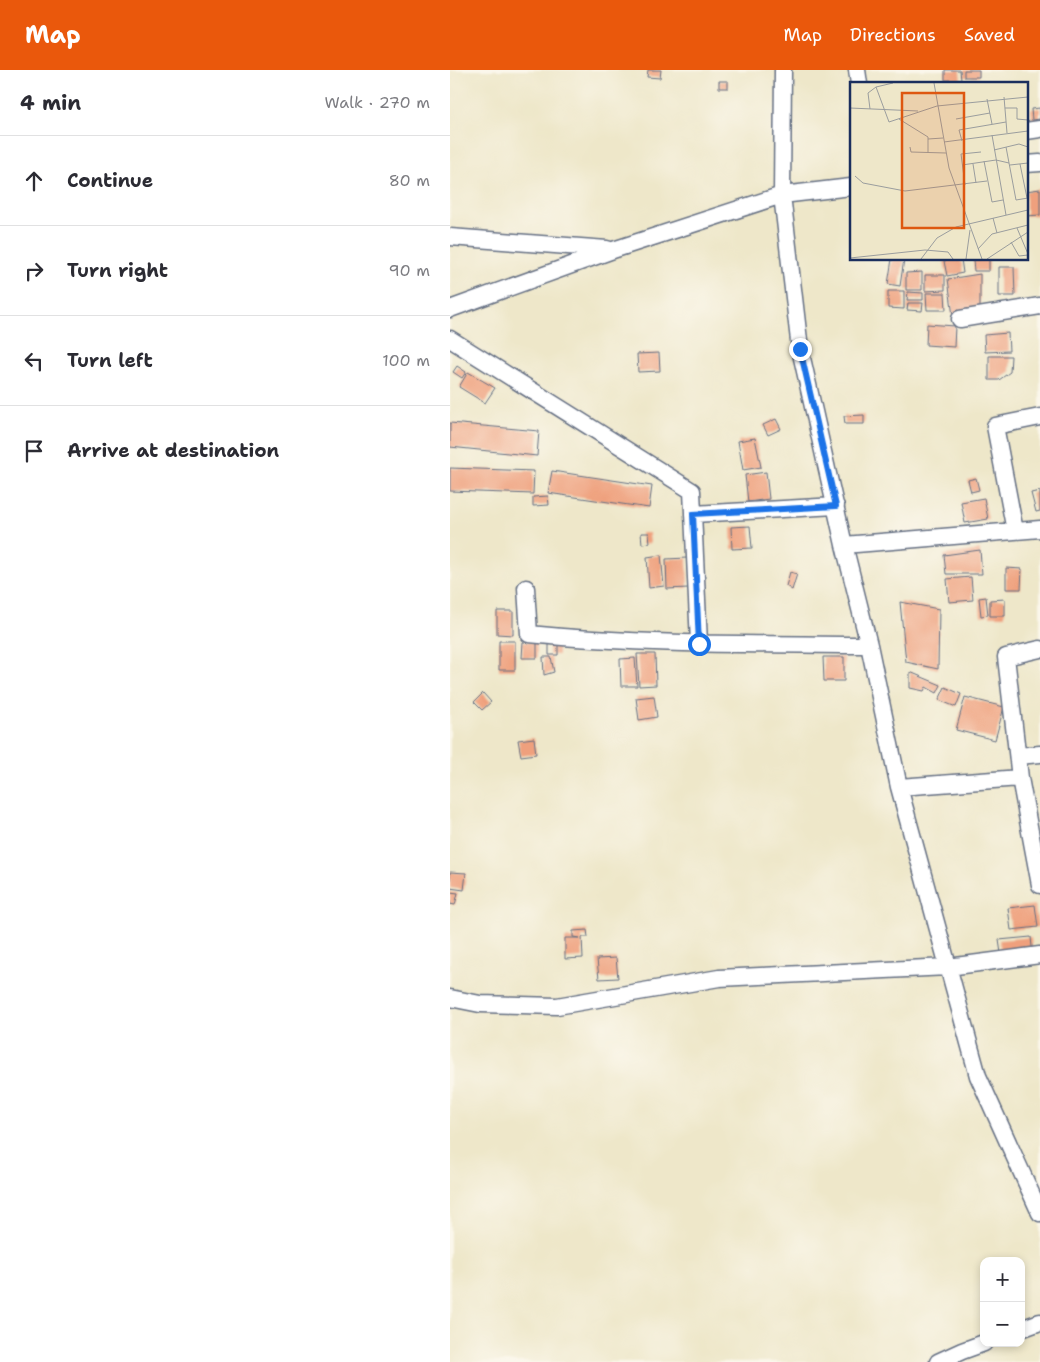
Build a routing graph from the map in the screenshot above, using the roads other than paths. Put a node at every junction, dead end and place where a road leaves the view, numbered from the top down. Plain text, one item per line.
1 (783, 70) edge
2 (850, 186) edge
3 (782, 195) junction
4 (450, 238) edge
5 (613, 250) junction
6 (1040, 306) edge
7 (450, 309) edge
8 (960, 319) dead end
9 (450, 339) edge
10 (1040, 417) edge
11 (836, 506) junction
12 (693, 514) junction
13 (1040, 529) edge
14 (1015, 531) junction
15 (844, 544) junction
16 (526, 588) dead end
17 (699, 644) junction
18 (870, 645) junction
19 (1040, 649) edge
20 (1040, 754) edge
21 (1018, 756) junction
22 (1020, 778) junction
23 (899, 787) junction
24 (1040, 885) edge
25 (1040, 955) edge
26 (948, 966) junction
27 (450, 998) edge
28 (1040, 1213) edge
29 (1040, 1322) edge
30 (1025, 1328) edge
31 (980, 1344) edge
32 (938, 1362) edge

1 - 3 street
2 - 3 street
3 - 5 street
3 - 11 street
4 - 5 street
5 - 7 street
6 - 8 street
9 - 12 street
10 - 14 street
11 - 12 street
11 - 15 street
12 - 17 street
13 - 14 street
14 - 15 street
15 - 18 street
16 - 17 street
17 - 18 street
18 - 23 street
19 - 21 street
20 - 21 street
21 - 22 street
22 - 23 street
22 - 24 street
23 - 26 street
25 - 26 street
26 - 27 street
26 - 28 street
29 - 30 street
31 - 32 street

